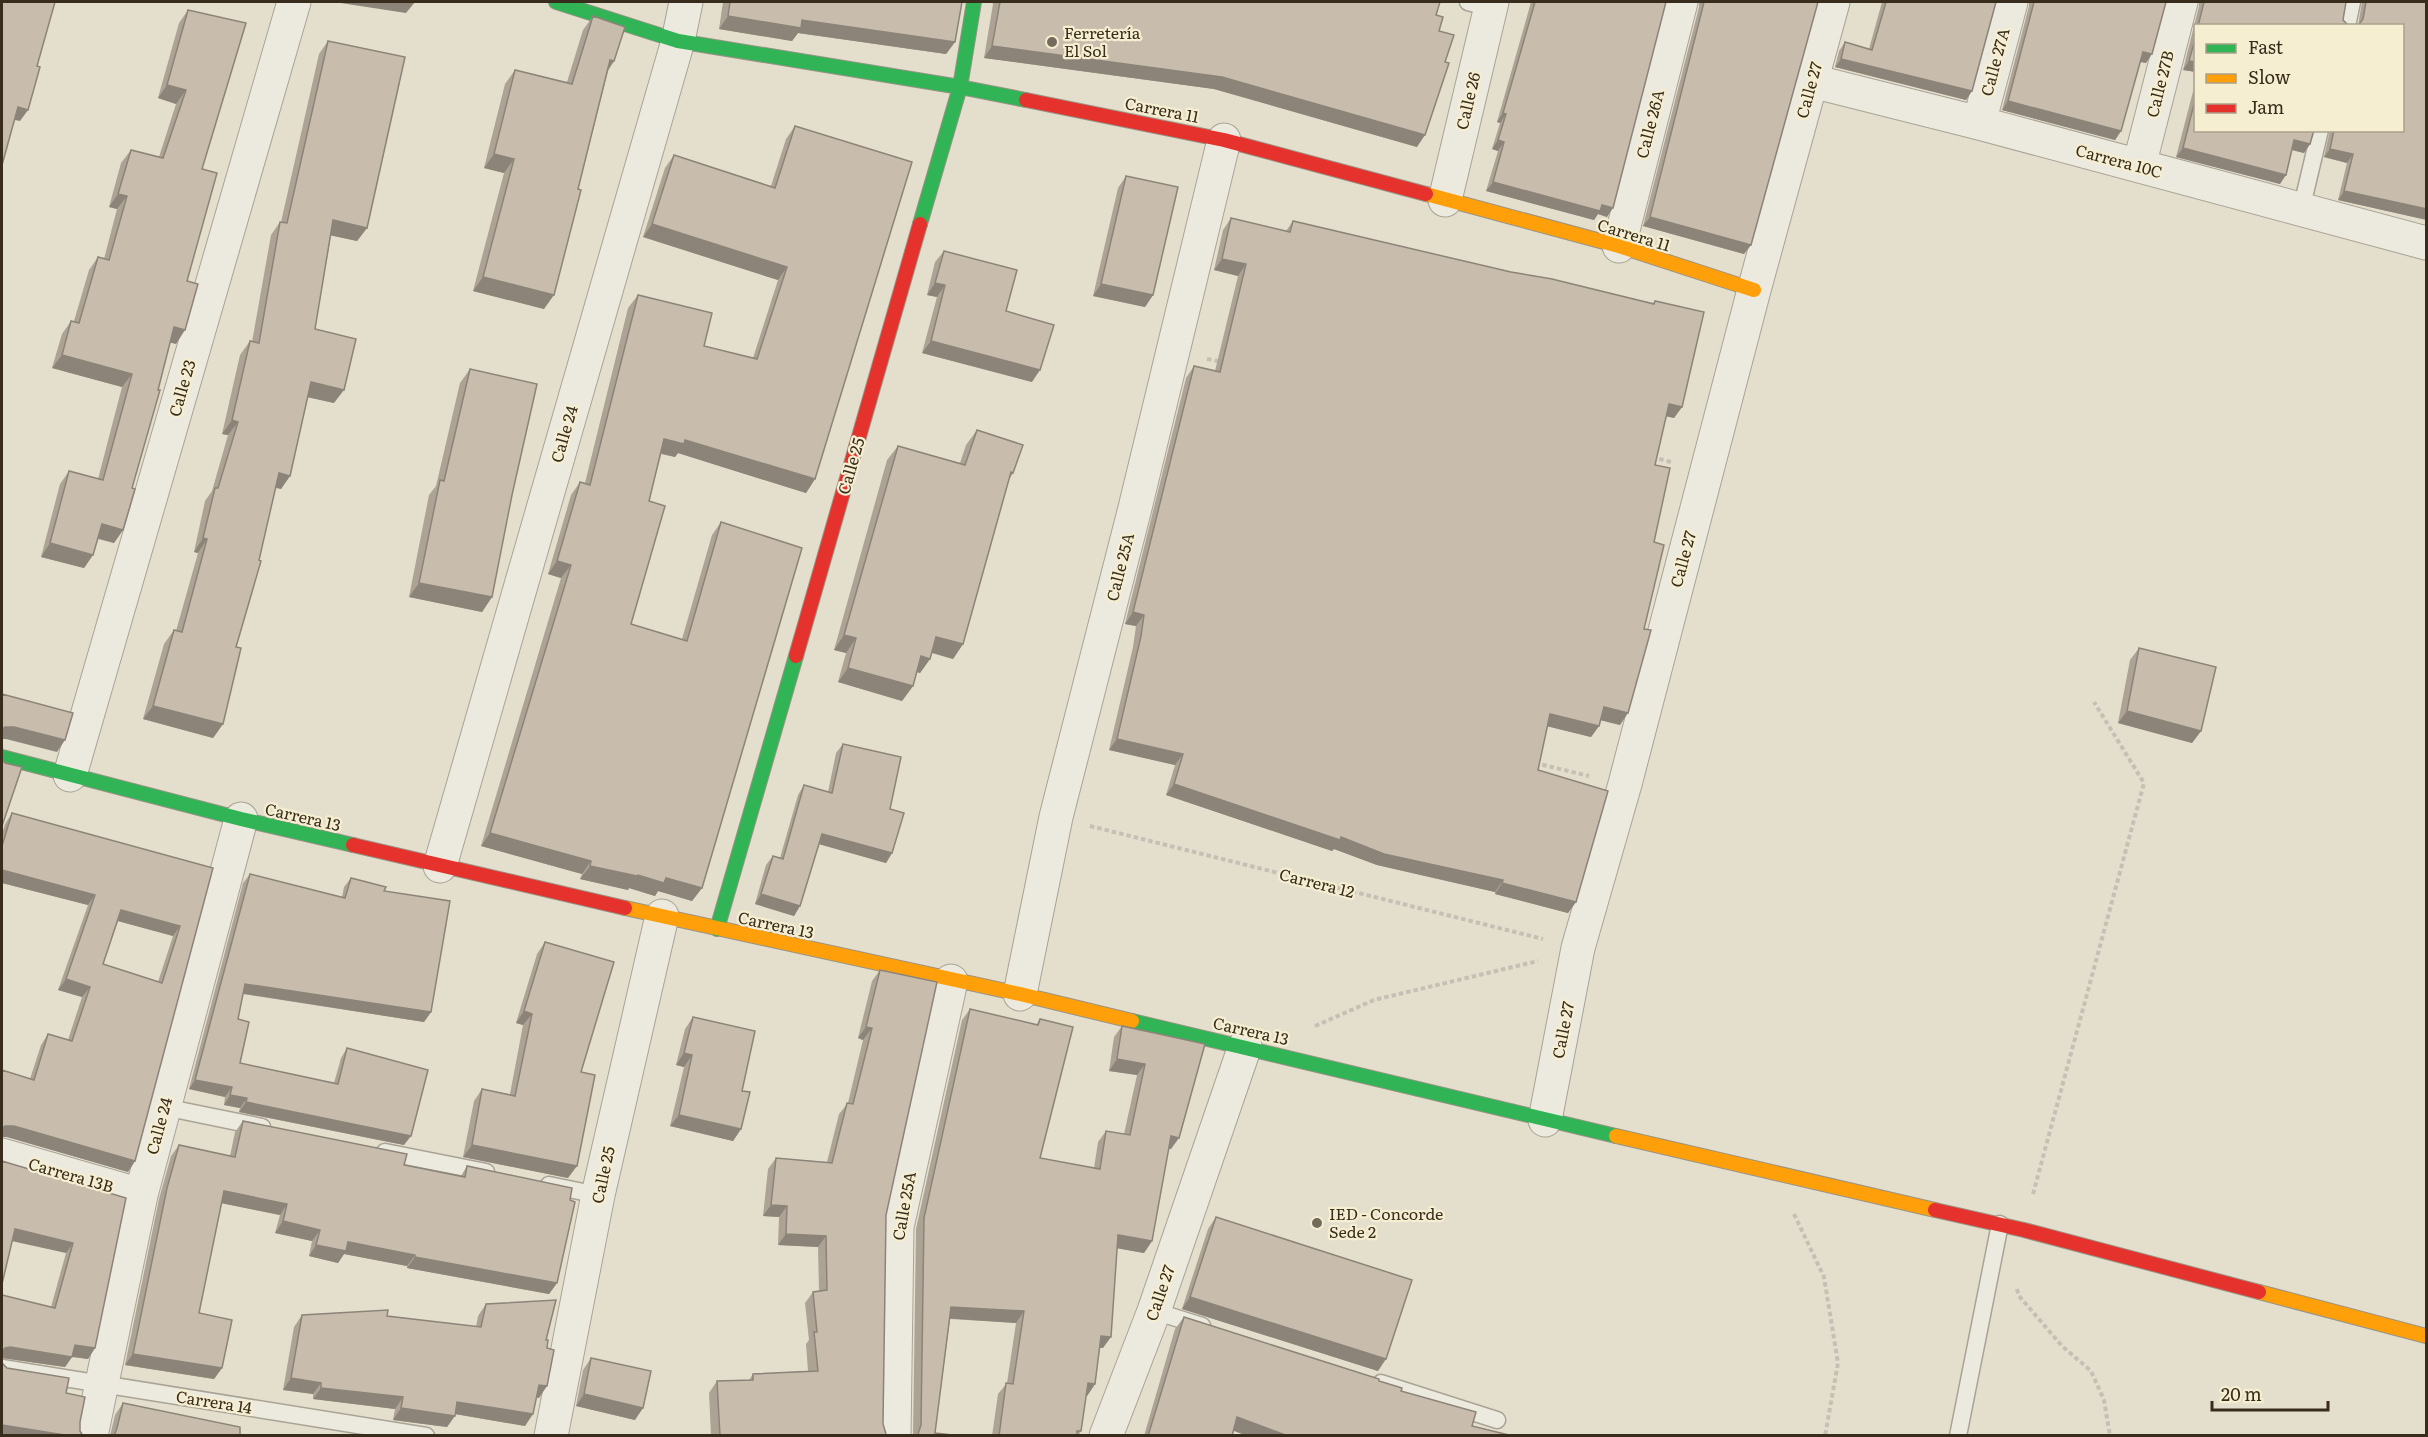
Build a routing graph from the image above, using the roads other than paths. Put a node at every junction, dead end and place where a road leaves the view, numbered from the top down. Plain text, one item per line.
1 (294, 2) edge
2 (556, 2) edge
3 (686, 2) edge
4 (975, 2) edge
5 (1681, 2) edge
6 (1833, 2) edge
7 (2011, 2) edge
8 (2181, 2) edge
9 (2352, 2) edge
10 (1483, 4) edge
11 (2347, 24) edge
12 (678, 41) junction
13 (1812, 81) junction
14 (960, 87) junction
15 (1979, 123) junction
16 (2320, 132) edge
17 (1224, 140) junction
18 (2139, 166) junction
19 (1445, 200) junction
20 (2301, 210) junction
21 (2427, 243) edge
22 (1619, 246) junction
23 (1754, 290) junction
24 (2, 757) edge
25 (70, 776) junction
26 (241, 819) junction
27 (440, 866) junction
28 (662, 916) junction
29 (717, 929) junction
30 (951, 981) junction
31 (1020, 994) junction
32 (1245, 1046) junction
33 (165, 1107) junction
34 (1545, 1120) junction
35 (276, 1130) edge
36 (368, 1148) edge
37 (2, 1155) edge
38 (506, 1177) edge
39 (529, 1181) edge
40 (141, 1195) junction
41 (598, 1196) junction
42 (2000, 1224) junction
43 (1154, 1311) junction
44 (1220, 1332) edge
45 (2427, 1336) edge
46 (2, 1368) edge
47 (1364, 1377) edge
48 (100, 1384) junction
49 (1497, 1420) dead end
50 (91, 1436) edge
51 (426, 1436) edge
52 (551, 1436) edge
53 (894, 1436) edge
54 (1106, 1436) edge
55 (1958, 1436) edge

1 - 25 street, Calle 23
2 - 12 street, Carrera 11
3 - 12 street, Calle 24
4 - 14 street, Calle 25
5 - 22 street, Calle 26A
6 - 13 street, Calle 27
7 - 15 street, Calle 27A
8 - 18 street, Calle 27B
9 - 11 lane
10 - 19 street, Calle 26
12 - 14 street, Carrera 11
12 - 27 street, Calle 24
13 - 15 street, Carrera 10C
13 - 23 street, Calle 27
14 - 17 street, Carrera 11
14 - 29 street, Calle 25
15 - 18 street, Carrera 10C
16 - 20 lane
17 - 19 street, Carrera 11
17 - 31 street, Calle 25A
18 - 20 street, Carrera 10C
19 - 22 street, Carrera 11
20 - 21 street, Carrera 10C
22 - 23 street, Carrera 11
23 - 34 street, Calle 27
24 - 25 street, Carrera 13
25 - 26 street, Carrera 13
26 - 27 street, Carrera 13
26 - 33 street, Calle 24
27 - 28 street, Carrera 13
28 - 29 street, Carrera 13
28 - 41 street, Calle 25
29 - 30 street, Carrera 13
30 - 31 street, Carrera 13
30 - 53 street, Calle 25A
31 - 32 street, Carrera 13
32 - 34 street, Carrera 13
32 - 43 street, Calle 27
33 - 35 lane
33 - 40 street, Calle 24
34 - 42 street, Carrera 13
36 - 38 lane
37 - 40 street, Carrera 13B
39 - 41 lane
40 - 48 street, Calle 24
41 - 52 street, Calle 25
42 - 45 street, Carrera 13
42 - 55 lane
43 - 44 lane
43 - 54 street, Calle 27
46 - 48 lane, Carrera 14
47 - 49 lane
48 - 50 street, Calle 24
48 - 51 lane, Carrera 14

